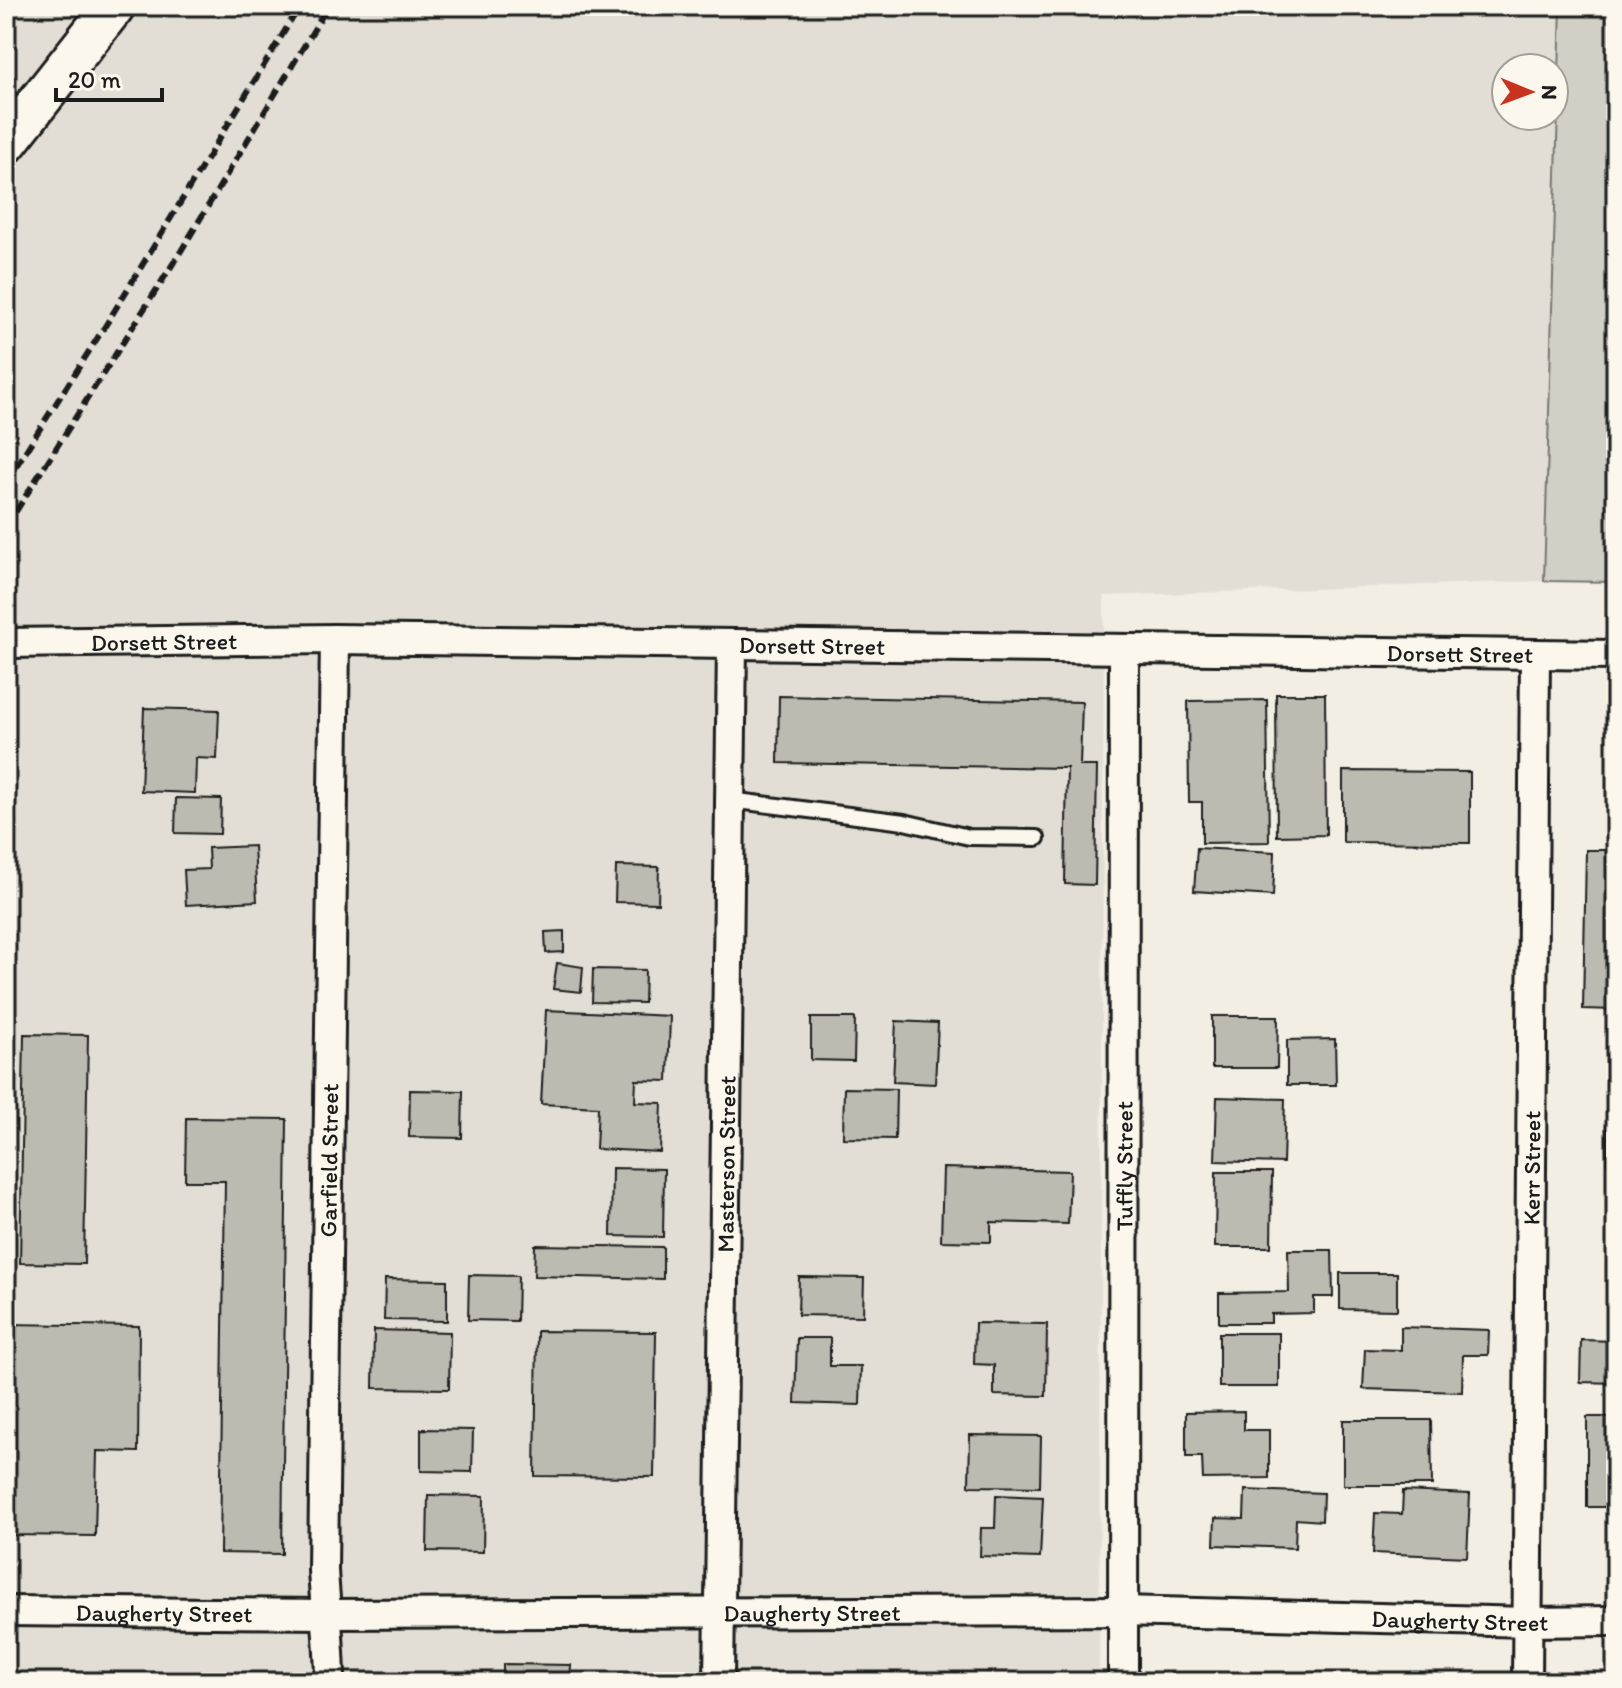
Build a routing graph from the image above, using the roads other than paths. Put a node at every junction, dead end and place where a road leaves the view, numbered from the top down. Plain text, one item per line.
1 (114, 6) edge
2 (6, 143) edge
3 (335, 639) junction
4 (6, 643) edge
5 (732, 645) junction
6 (1124, 650) junction
7 (1535, 655) junction
8 (1616, 655) edge
9 (730, 800) junction
10 (1037, 838) dead end
11 (6, 1611) edge
12 (720, 1611) junction
13 (1122, 1611) junction
14 (325, 1614) junction
15 (1616, 1621) edge
16 (1527, 1622) junction
17 (330, 1682) edge
18 (719, 1682) edge
19 (1123, 1682) edge
20 (1527, 1682) edge

1 - 2 main road
3 - 4 street, Dorsett Street
3 - 5 street, Dorsett Street
3 - 14 street, Garfield Street
5 - 6 street, Dorsett Street
5 - 9 street, Masterson Street
6 - 7 street, Dorsett Street
6 - 13 street, Tuffly Street
7 - 8 street, Dorsett Street
7 - 16 street, Kerr Street
9 - 10 lane
9 - 12 street, Masterson Street
11 - 14 street, Daugherty Street
12 - 13 street, Daugherty Street
12 - 14 street, Daugherty Street
12 - 18 street, Masterson Street
13 - 16 street, Daugherty Street
13 - 19 street, Tuffly Street
14 - 17 street, Garfield Street
15 - 16 street, Daugherty Street
16 - 20 street, Kerr Street

